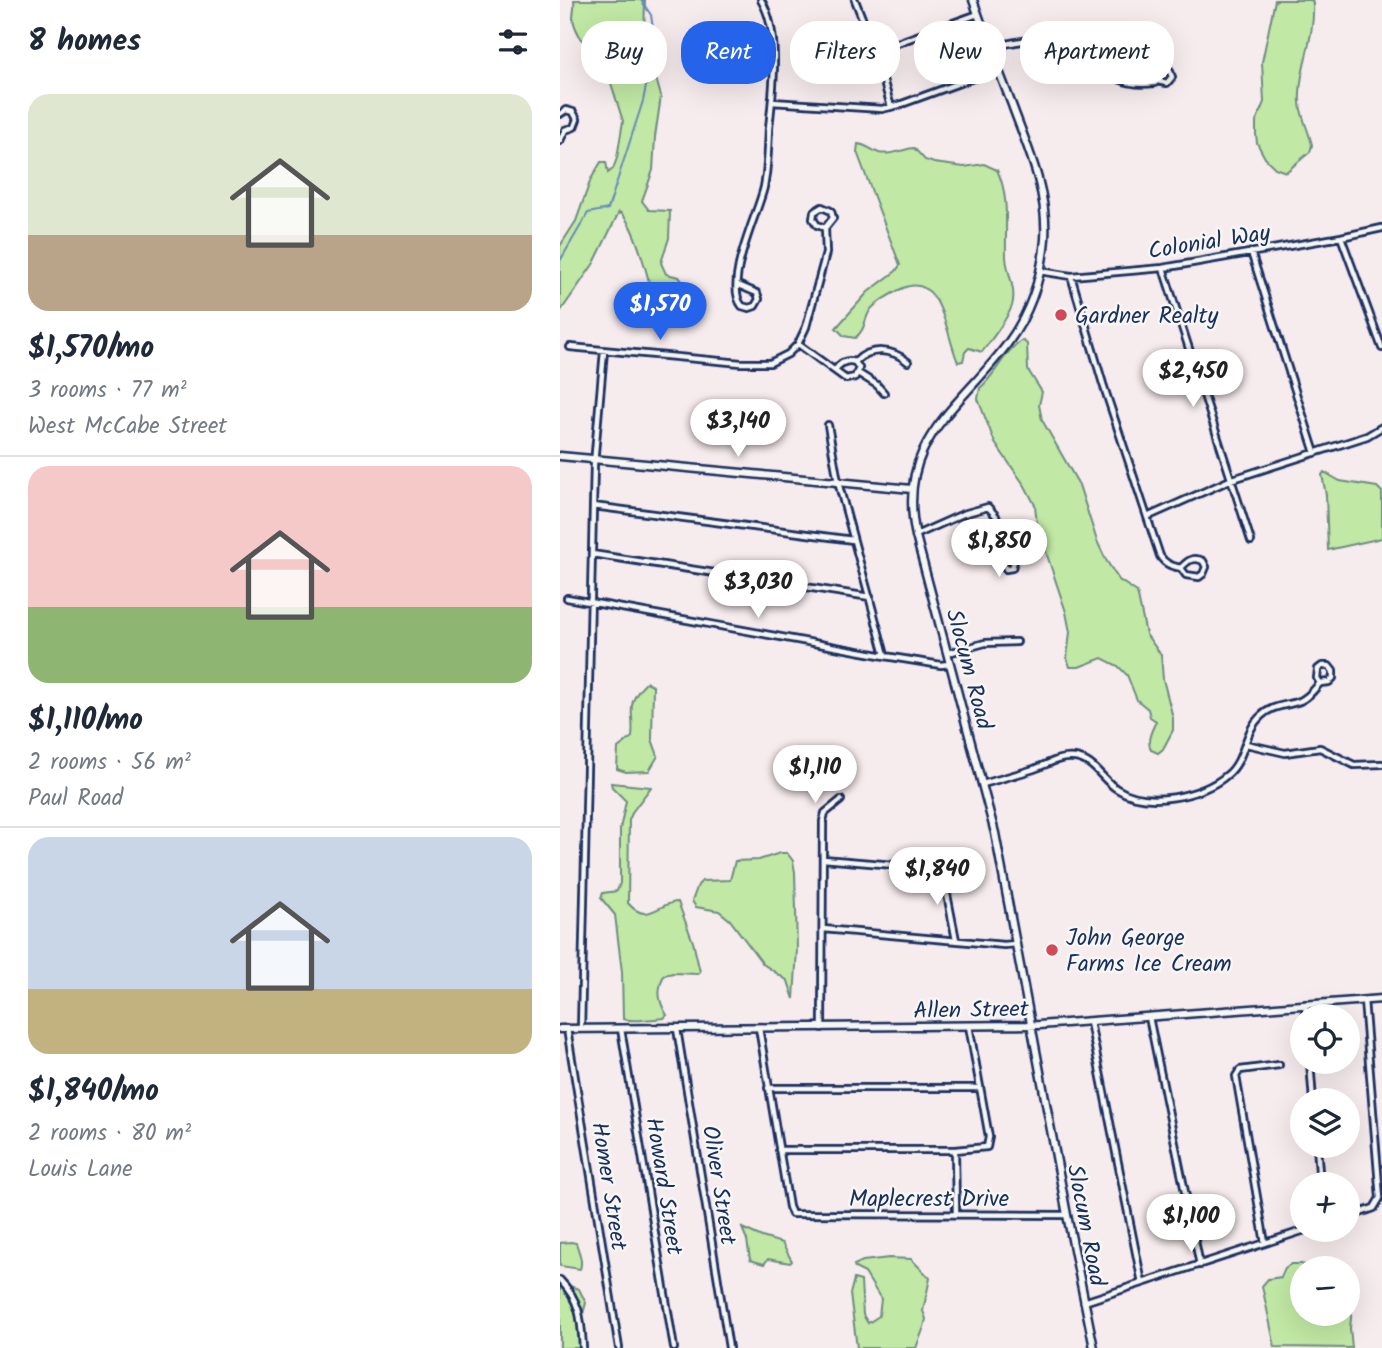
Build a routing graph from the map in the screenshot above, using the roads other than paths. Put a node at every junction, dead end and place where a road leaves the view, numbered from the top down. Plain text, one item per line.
1 (761, 0) edge
2 (855, 0) edge
3 (973, 0) edge
4 (978, 14) junction
5 (864, 21) edge
6 (980, 21) edge
7 (900, 42) edge
8 (885, 84) edge
9 (956, 84) edge
10 (1003, 84) edge
11 (772, 103) junction
12 (891, 107) junction
13 (560, 114) edge
14 (560, 126) edge
15 (565, 130) junction
16 (560, 141) edge
17 (825, 228) junction
18 (1382, 228) edge
19 (1341, 237) junction
20 (1251, 252) junction
21 (1163, 268) junction
22 (1040, 271) junction
23 (1071, 276) junction
24 (738, 285) junction
25 (798, 344) junction
26 (570, 347) dead end
27 (1382, 348) edge
28 (604, 351) junction
29 (855, 362) junction
30 (908, 362) dead end
31 (835, 370) junction
32 (858, 373) junction
33 (884, 393) dead end
34 (828, 425) dead end
35 (1382, 427) edge
36 (1315, 453) junction
37 (560, 456) edge
38 (594, 459) junction
39 (1230, 480) junction
40 (838, 482) junction
41 (912, 489) junction
42 (593, 506) junction
43 (1147, 517) junction
44 (916, 536) junction
45 (853, 540) junction
46 (1251, 541) dead end
47 (1006, 553) dead end
48 (592, 554) junction
49 (1181, 568) junction
50 (870, 597) junction
51 (566, 598) dead end
52 (591, 601) junction
53 (1017, 642) dead end
54 (948, 653) junction
55 (885, 656) junction
56 (950, 664) junction
57 (1320, 683) junction
58 (1246, 744) junction
59 (1382, 764) edge
60 (983, 783) junction
61 (841, 800) dead end
62 (823, 859) junction
63 (822, 929) junction
64 (956, 940) junction
65 (1016, 944) junction
66 (1382, 999) edge
67 (1364, 1000) junction
68 (1305, 1004) edge
69 (1290, 1005) edge
70 (1149, 1017) junction
71 (1090, 1022) junction
72 (969, 1026) junction
73 (1031, 1026) junction
74 (759, 1028) junction
75 (822, 1028) junction
76 (564, 1029) edge
77 (581, 1029) junction
78 (621, 1029) junction
79 (677, 1029) junction
80 (1279, 1065) dead end
81 (768, 1088) junction
82 (980, 1088) junction
83 (779, 1150) junction
84 (955, 1150) junction
85 (1360, 1213) edge
86 (956, 1214) junction
87 (1067, 1215) junction
88 (1290, 1235) edge
89 (1265, 1243) junction
90 (1200, 1265) junction
91 (560, 1280) edge
92 (1142, 1283) junction
93 (1084, 1302) junction
94 (583, 1348) edge
95 (620, 1348) edge
96 (674, 1348) edge
97 (729, 1348) edge
98 (1094, 1348) edge

1 - 11 street
2 - 5 street
3 - 4 main road, Slocum Road
4 - 6 main road, Slocum Road
4 - 7 street
8 - 12 street
9 - 12 street
10 - 22 main road, Slocum Road
11 - 12 street
11 - 24 street
13 - 15 street
14 - 15 street
15 - 16 street
17 - 17 street
17 - 25 street
18 - 19 street, Colonial Way
19 - 20 street, Colonial Way
19 - 27 street
20 - 21 street, Colonial Way
20 - 36 street
21 - 23 street, Colonial Way
21 - 39 street
22 - 23 street, Colonial Way
22 - 41 main road, Slocum Road
23 - 43 street
24 - 24 street
25 - 28 street
25 - 31 street
26 - 28 street
28 - 38 street
29 - 30 street
29 - 31 street
29 - 32 street
31 - 32 street
32 - 33 street
34 - 40 street
35 - 36 street
36 - 39 street
37 - 38 main road
38 - 40 main road
38 - 42 street
39 - 43 street
39 - 46 street
40 - 41 main road
40 - 45 street
41 - 44 main road, Slocum Road
42 - 45 street
42 - 48 street
43 - 49 street
44 - 47 street
44 - 54 main road, Slocum Road
45 - 50 street
48 - 50 street
48 - 52 street
49 - 49 street
50 - 55 street
51 - 52 street
52 - 55 street
52 - 77 street
53 - 54 street
54 - 56 main road, Slocum Road
55 - 56 street
56 - 60 main road, Slocum Road
57 - 57 street
57 - 58 street
58 - 59 street
58 - 60 street
60 - 65 main road, Slocum Road
61 - 62 street
62 - 63 street
62 - 64 street
63 - 64 street
63 - 75 street
64 - 65 street
65 - 73 main road, Slocum Road
66 - 67 main road, Allen Street
67 - 68 main road, Allen Street
67 - 85 street
69 - 70 main road, Allen Street
70 - 71 main road, Allen Street
70 - 90 street
71 - 73 main road, Allen Street
71 - 92 street
72 - 73 main road, Allen Street
72 - 75 main road, Allen Street
72 - 82 street
73 - 87 main road, Slocum Road
74 - 75 main road, Allen Street
74 - 79 main road, Allen Street
74 - 81 street
76 - 77 main road, Allen Street
76 - 95 street, Homer Street
77 - 78 main road, Allen Street
78 - 79 main road, Allen Street
78 - 96 street, Howard Street
79 - 97 street, Oliver Street
80 - 89 street
81 - 82 street
81 - 83 street
82 - 84 street
83 - 84 street
83 - 86 street, Maplecrest Drive
84 - 86 street
86 - 87 street, Maplecrest Drive
87 - 93 main road, Slocum Road
88 - 89 street
89 - 90 street
90 - 92 street
91 - 94 street
92 - 93 street
93 - 98 main road, Slocum Road

